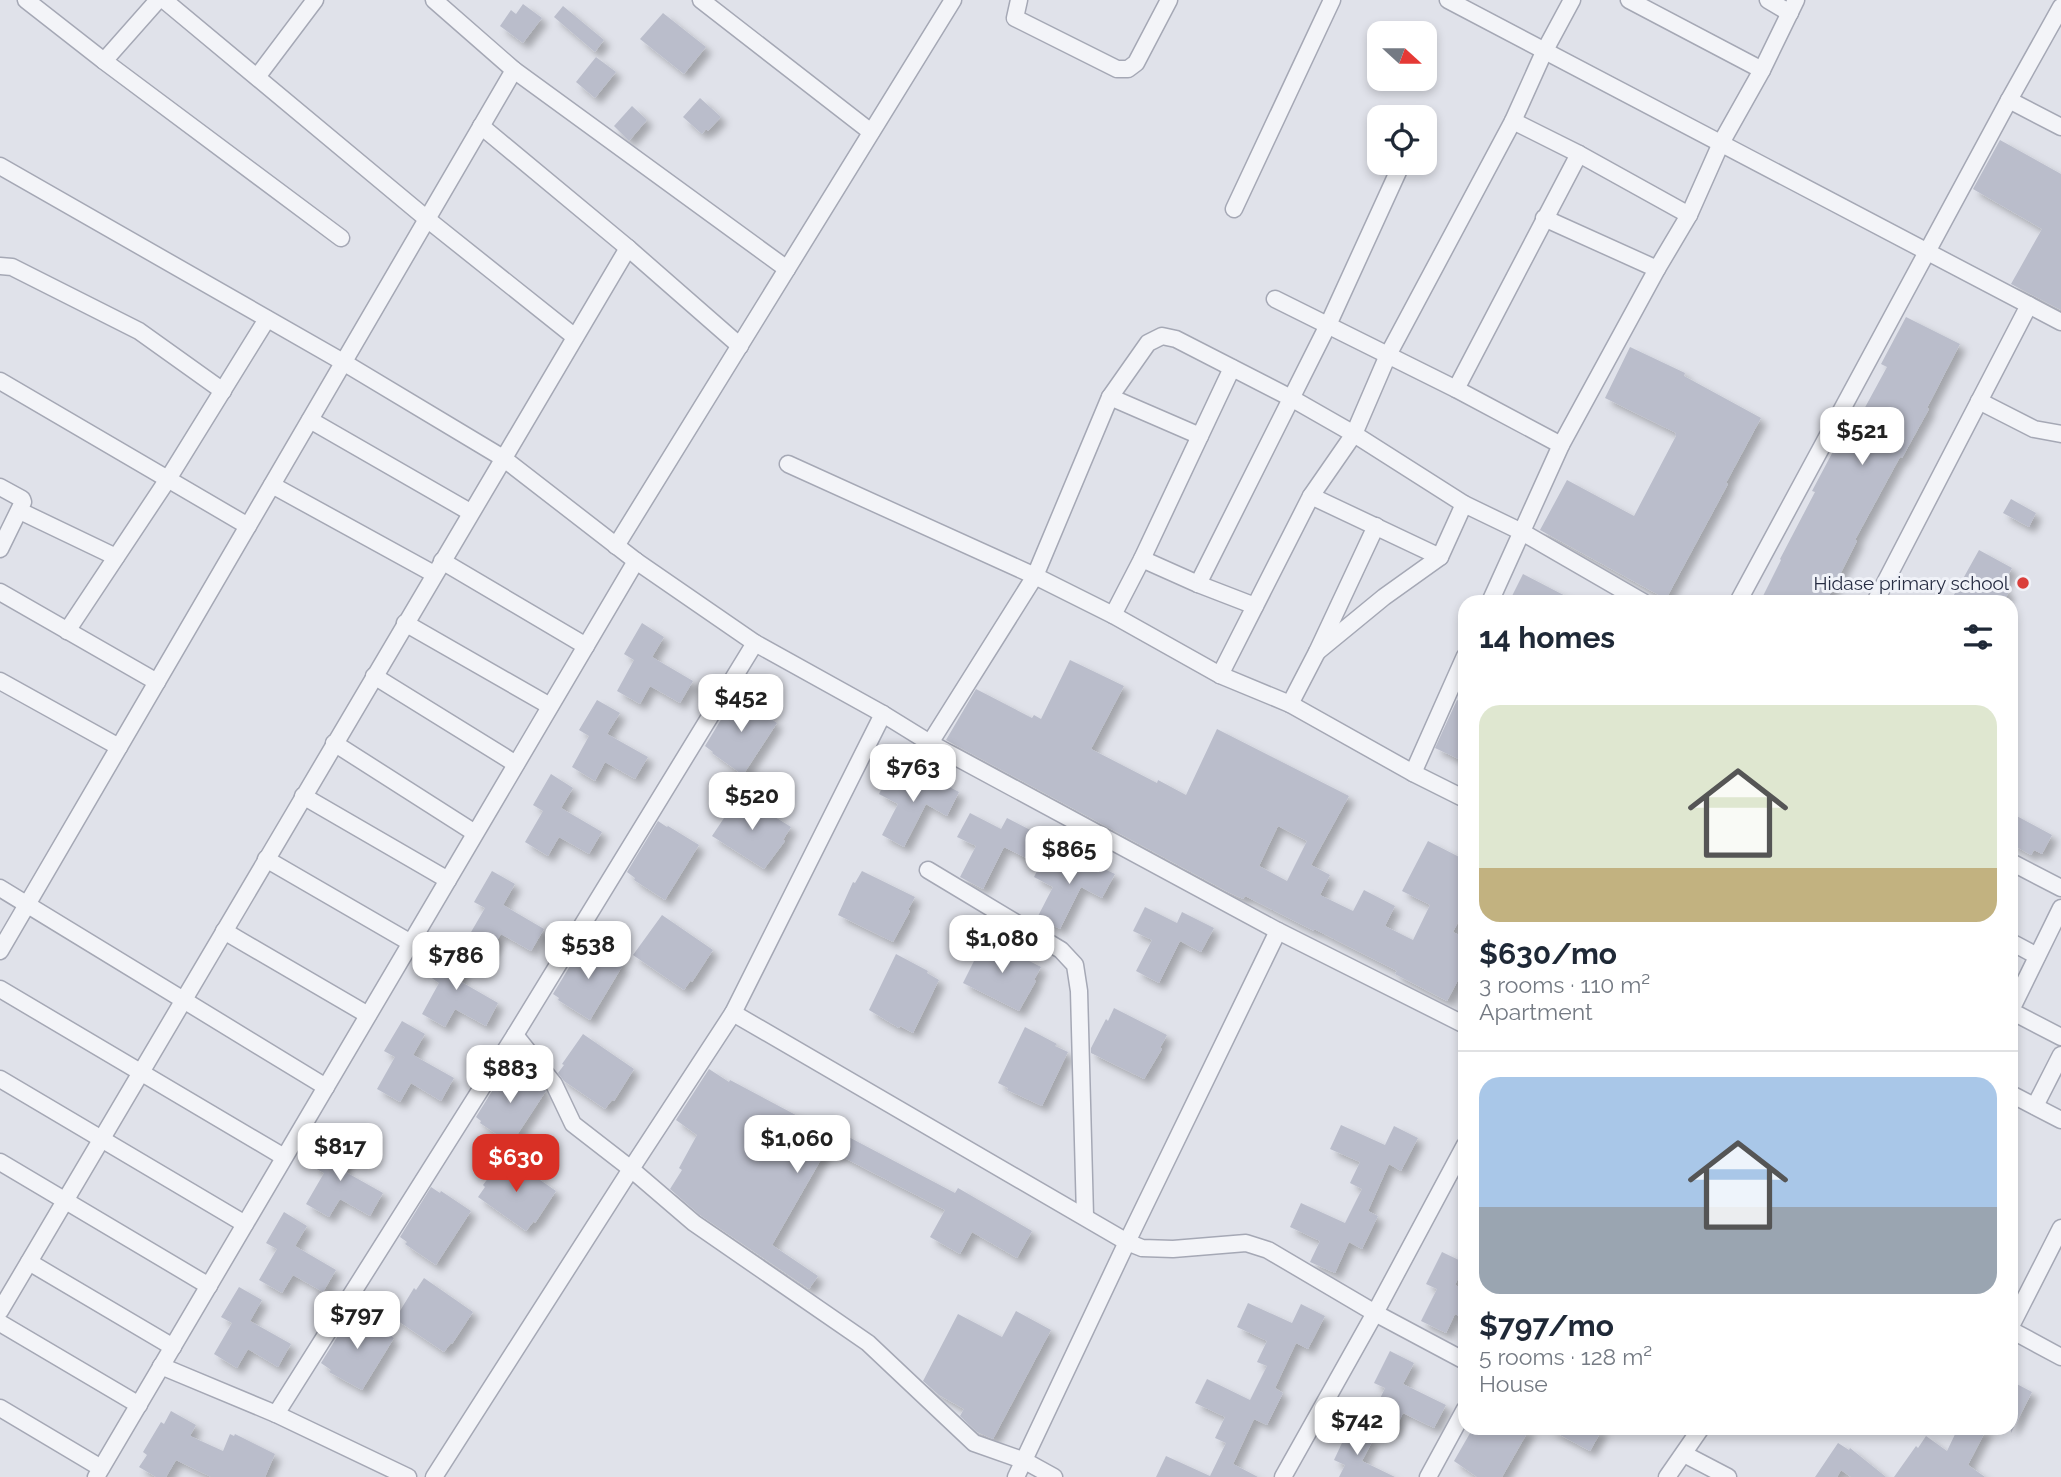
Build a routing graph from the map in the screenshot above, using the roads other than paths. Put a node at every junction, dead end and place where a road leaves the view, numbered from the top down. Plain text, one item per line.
1 (26, 0) edge
2 (158, 0) edge
3 (164, 0) edge
4 (315, 0) edge
5 (434, 0) edge
6 (701, 0) edge
7 (953, 0) edge
8 (1018, 0) edge
9 (1332, 0) edge
10 (1448, 0) edge
11 (1572, 0) edge
12 (1768, 0) edge
13 (1166, 1) edge
14 (1635, 1) edge
15 (1793, 6) edge
16 (2061, 7) edge
17 (1544, 52) junction
18 (104, 61) junction
19 (514, 69) junction
20 (1762, 70) junction
21 (257, 77) junction
22 (2009, 100) junction
23 (1513, 121) junction
24 (481, 126) junction
25 (2061, 127) edge
26 (871, 132) junction
27 (1721, 143) junction
28 (1579, 154) junction
29 (0, 166) edge
30 (1397, 175) edge
31 (1234, 209) dead end
32 (1689, 215) junction
33 (1544, 218) junction
34 (427, 219) junction
35 (341, 238) dead end
36 (628, 248) junction
37 (1929, 252) junction
38 (0, 266) edge
39 (1657, 268) junction
40 (787, 269) junction
41 (1275, 299) dead end
42 (2029, 305) junction
43 (267, 319) junction
44 (2061, 321) edge
45 (1328, 325) junction
46 (575, 337) junction
47 (740, 346) junction
48 (1388, 355) junction
49 (343, 362) junction
50 (1232, 368) junction
51 (2, 386) edge
52 (1456, 389) junction
53 (223, 391) junction
54 (1110, 397) junction
55 (1291, 398) junction
56 (1979, 401) junction
57 (310, 420) junction
58 (2061, 434) edge
59 (1354, 435) junction
60 (1200, 436) junction
61 (1561, 446) junction
62 (503, 458) junction
63 (788, 464) dead end
64 (168, 479) junction
65 (272, 485) junction
66 (0, 486) edge
67 (1311, 496) junction
68 (1464, 504) junction
69 (20, 511) junction
70 (470, 512) junction
71 (248, 526) junction
72 (1376, 526) junction
73 (1522, 532) junction
74 (616, 546) junction
75 (0, 549) edge
76 (116, 557) junction
77 (1440, 558) junction
78 (1142, 559) junction
79 (636, 561) junction
80 (438, 568) junction
81 (1035, 576) junction
82 (1198, 584) junction
83 (0, 592) edge
84 (1493, 595) edge
85 (1631, 595) edge
86 (1742, 595) edge
87 (1879, 595) edge
88 (1255, 606) junction
89 (1113, 615) junction
90 (405, 622) junction
91 (67, 631) junction
92 (755, 643) junction
93 (586, 646) junction
94 (1317, 652) junction
95 (1458, 672) edge
96 (1220, 675) junction
97 (374, 676) junction
98 (0, 681) edge
99 (157, 682) junction
100 (1290, 704) junction
101 (550, 706) junction
102 (883, 714) junction
103 (334, 743) junction
104 (930, 743) junction
105 (119, 747) junction
106 (516, 764) junction
107 (1413, 773) junction
108 (303, 796) junction
109 (1458, 796) edge
110 (475, 833) junction
111 (266, 859) junction
112 (2018, 866) edge
113 (928, 870) dead end
114 (448, 880) junction
115 (0, 888) edge
116 (2061, 888) edge
117 (27, 904) junction
118 (2061, 908) edge
119 (224, 931) junction
120 (1278, 931) junction
121 (411, 943) junction
122 (2018, 946) edge
123 (0, 951) edge
124 (2037, 956) junction
125 (0, 989) edge
126 (2018, 995) edge
127 (184, 999) junction
128 (733, 1013) junction
129 (2018, 1014) edge
130 (368, 1015) junction
131 (1458, 1021) edge
132 (515, 1035) junction
133 (2061, 1037) edge
134 (2061, 1055) edge
135 (140, 1072) junction
136 (0, 1079) edge
137 (326, 1087) junction
138 (2018, 1098) edge
139 (2035, 1106) junction
140 (2061, 1119) edge
141 (101, 1139) junction
142 (284, 1157) junction
143 (1458, 1158) edge
144 (0, 1162) edge
145 (631, 1168) junction
146 (65, 1200) junction
147 (1085, 1216) junction
148 (245, 1224) junction
149 (2061, 1228) edge
150 (1127, 1242) junction
151 (29, 1262) junction
152 (209, 1286) junction
153 (0, 1311) edge
154 (1375, 1313) junction
155 (2018, 1314) edge
156 (0, 1323) edge
157 (2018, 1332) edge
158 (173, 1347) junction
159 (2061, 1357) edge
160 (1458, 1358) edge
161 (161, 1366) junction
162 (139, 1405) junction
163 (0, 1408) edge
164 (276, 1414) junction
165 (1458, 1422) edge
166 (1696, 1435) edge
167 (1684, 1454) junction
168 (1025, 1461) junction
169 (99, 1473) edge
170 (408, 1477) edge
171 (434, 1477) edge
172 (1016, 1477) edge
173 (1054, 1477) edge
174 (1283, 1477) edge
175 (1428, 1477) edge
176 (1667, 1477) edge
177 (1728, 1477) edge

1 - 18 street
2 - 18 street
3 - 21 street
4 - 21 street
5 - 19 street
6 - 26 street
7 - 26 street
8 - 13 street
9 - 31 street
10 - 17 street
11 - 17 street
12 - 15 street
14 - 20 street
15 - 20 street
16 - 22 street
17 - 23 street
17 - 27 street
18 - 35 street
19 - 24 street
19 - 40 street
20 - 27 street
21 - 34 street
22 - 25 street
22 - 37 street
23 - 28 street
23 - 48 street
24 - 34 street
24 - 36 street
26 - 40 street
27 - 32 street
27 - 37 street
28 - 32 street
28 - 33 street
29 - 43 street
30 - 45 street
32 - 39 street
33 - 39 street
33 - 52 street
34 - 46 street
34 - 49 street
36 - 46 street
36 - 47 street
37 - 42 street
37 - 86 street
38 - 53 street
39 - 61 street
40 - 47 street
41 - 45 street
42 - 44 street
42 - 56 street
43 - 49 street
43 - 53 street
45 - 48 street
45 - 55 street
46 - 62 street
47 - 74 street
48 - 52 street
48 - 59 street
49 - 57 street
49 - 62 street
50 - 54 street
50 - 55 street
50 - 60 street
51 - 64 street
52 - 61 street
53 - 64 street
54 - 60 street
54 - 81 street
55 - 59 street
55 - 82 street
56 - 58 street
56 - 87 street
57 - 65 street
57 - 70 street
59 - 67 street
59 - 68 street
60 - 78 street
61 - 73 street
62 - 70 street
62 - 74 street
63 - 81 street
64 - 71 street
64 - 76 street
65 - 71 street
65 - 80 street
66 - 69 street
67 - 72 street
67 - 88 street
68 - 73 street
68 - 77 street
69 - 75 street
69 - 76 street
70 - 80 street
71 - 99 street
72 - 77 street
72 - 94 street
73 - 84 street
73 - 85 street
74 - 79 street
76 - 91 street
77 - 94 street
78 - 82 street
78 - 89 street
79 - 92 street
79 - 93 street
80 - 90 street
80 - 93 street
81 - 89 street
81 - 104 street
82 - 88 street
83 - 91 street
88 - 96 street
89 - 96 street
90 - 97 street
90 - 101 street
91 - 99 street
92 - 102 street
92 - 132 street
93 - 101 street
94 - 100 street
95 - 107 street
96 - 100 street
97 - 103 street
97 - 106 street
98 - 105 street
99 - 105 street
100 - 107 street
101 - 106 street
102 - 104 street
102 - 128 street
103 - 108 street
103 - 110 street
104 - 120 street
105 - 117 street
106 - 110 street
107 - 109 street
108 - 111 street
108 - 114 street
110 - 114 street
111 - 119 street
111 - 121 street
112 - 116 street
113 - 147 street
114 - 121 street
115 - 117 street
117 - 123 street
117 - 127 street
118 - 124 street
119 - 127 street
119 - 130 street
120 - 131 street
120 - 150 street
121 - 130 street
122 - 124 street
124 - 126 street
125 - 135 street
127 - 135 street
127 - 137 street
128 - 145 street
128 - 147 street
129 - 133 street
130 - 137 street
132 - 145 street
132 - 164 street
134 - 139 street
135 - 141 street
135 - 142 street
136 - 141 street
137 - 142 street
138 - 139 street
139 - 140 street
141 - 146 street
141 - 148 street
142 - 148 street
143 - 154 street
144 - 146 street
145 - 168 street
145 - 171 street
146 - 151 street
146 - 152 street
147 - 150 street
148 - 152 street
149 - 155 street
150 - 154 street
150 - 168 street
151 - 153 street
151 - 158 street
152 - 158 street
154 - 160 street
154 - 174 street
156 - 162 street
157 - 159 street
158 - 161 street
161 - 162 street
161 - 164 street
162 - 169 street
163 - 169 street
164 - 170 street
165 - 175 street
166 - 167 street
167 - 176 street
167 - 177 street
168 - 172 street
168 - 173 street

